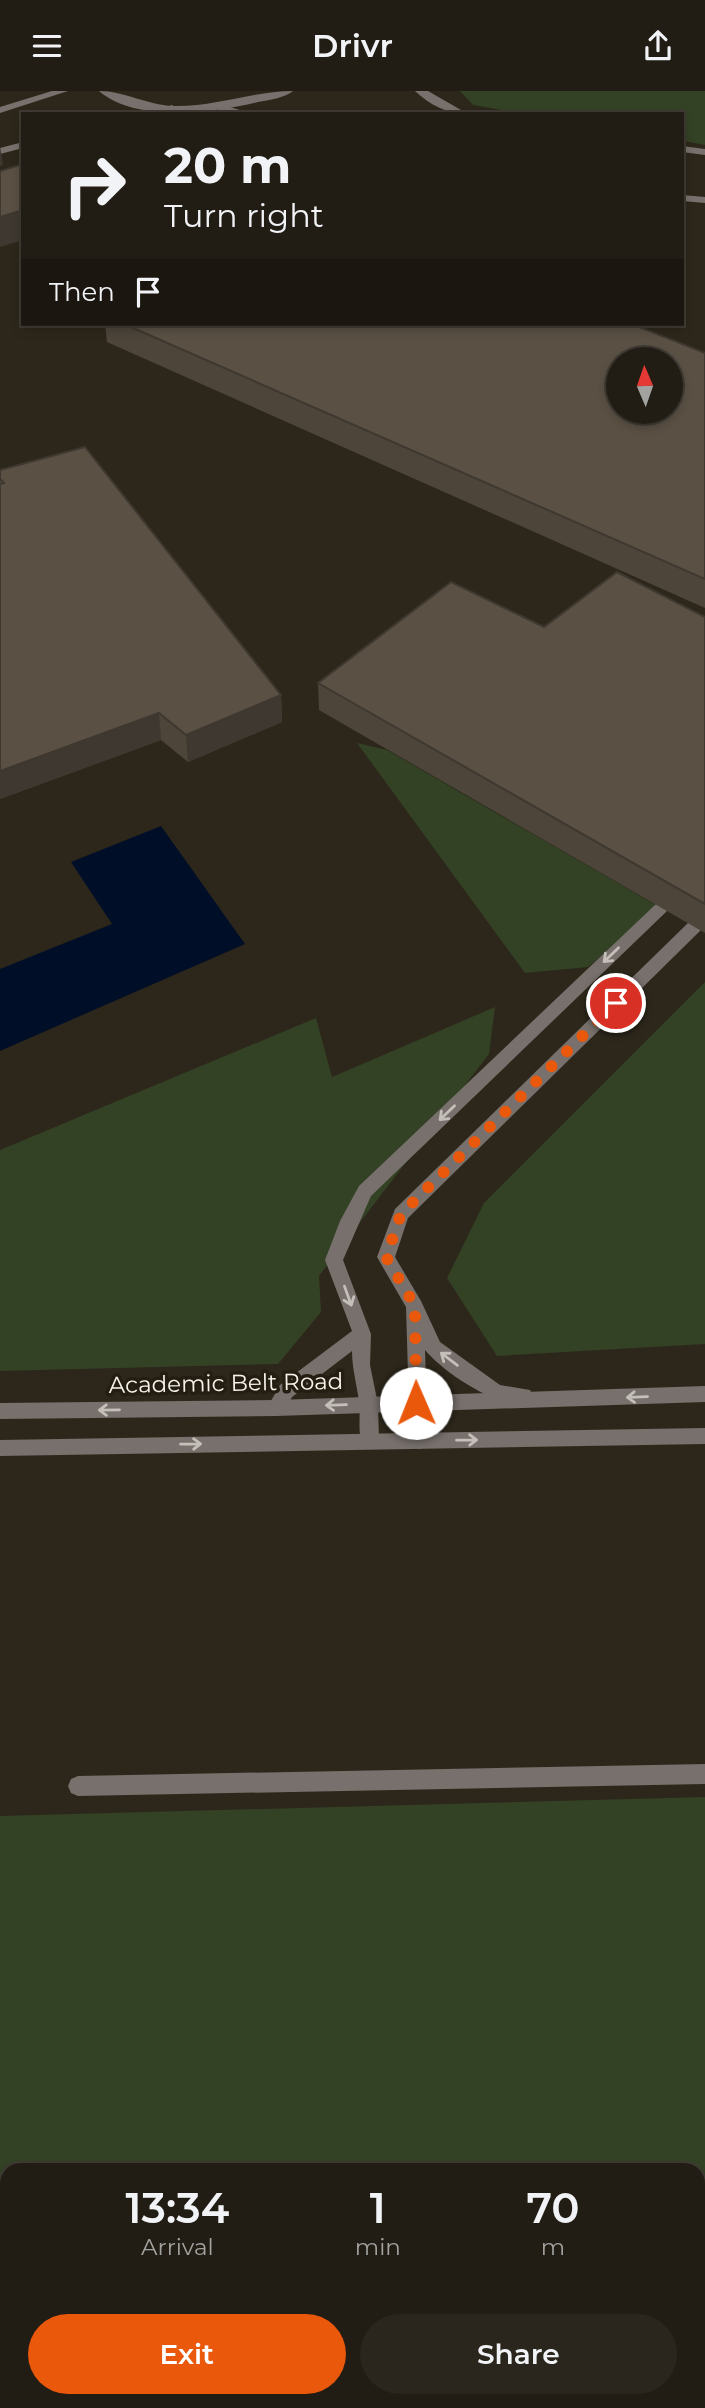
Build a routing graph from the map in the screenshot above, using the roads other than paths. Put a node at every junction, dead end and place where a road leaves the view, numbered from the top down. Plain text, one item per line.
1 (63, 91) edge
2 (104, 91) edge
3 (288, 91) edge
4 (420, 91) edge
5 (220, 107) junction
6 (172, 108) junction
7 (0, 110) edge
8 (156, 112) edge
9 (236, 112) edge
10 (458, 112) edge
11 (21, 146) edge
12 (684, 149) edge
13 (0, 151) edge
14 (705, 152) edge
15 (684, 198) edge
16 (705, 199) edge
17 (661, 908) edge
18 (694, 927) edge
19 (415, 1306) junction
20 (362, 1335) junction
21 (705, 1394) edge
22 (555, 1400) junction
23 (416, 1403) junction
24 (369, 1404) junction
25 (276, 1408) junction
26 (0, 1412) edge
27 (705, 1436) edge
28 (370, 1441) junction
29 (419, 1441) junction
30 (0, 1448) edge
31 (705, 1773) edge
32 (78, 1786) dead end

1 - 7 street
2 - 6 street
3 - 5 street
4 - 10 street
5 - 6 street
5 - 9 street
6 - 8 street
11 - 13 street
12 - 14 street
15 - 16 street
17 -> 20 street
18 - 19 street
22 -> 19 street
19 - 23 street
20 - 24 street
20 - 25 street
21 -> 22 street, Academic Belt Road
22 - 23 street, Academic Belt Road
23 - 24 street, Academic Belt Road
23 - 29 street
24 -> 25 street, Academic Belt Road
24 - 28 street
25 -> 26 street, Academic Belt Road
29 -> 27 street
28 - 29 street
30 -> 28 street
31 - 32 street

